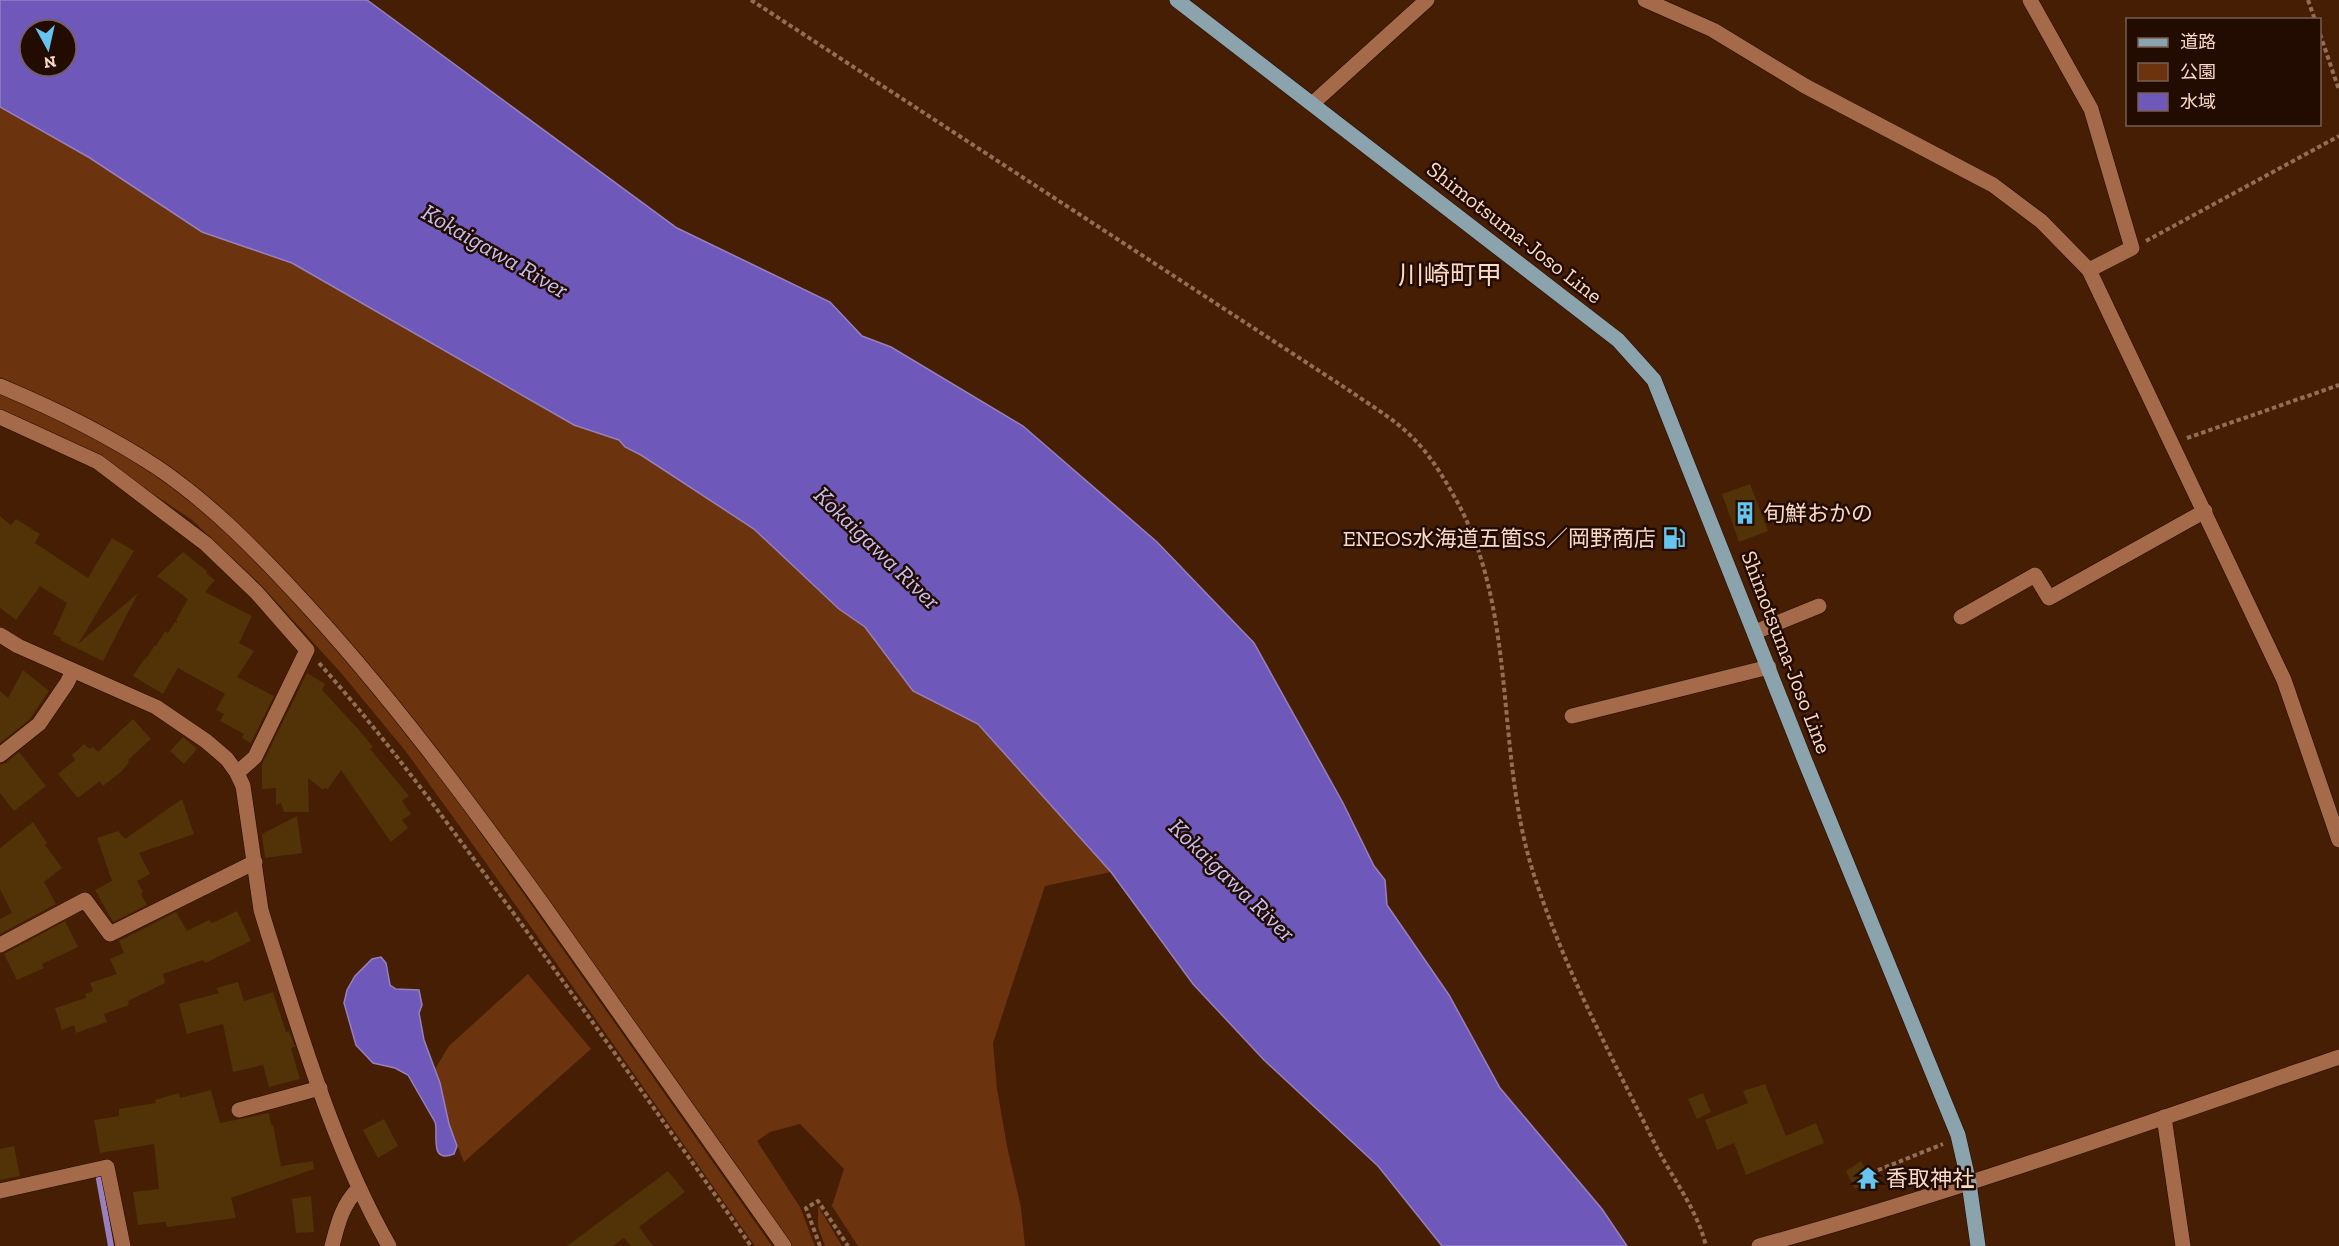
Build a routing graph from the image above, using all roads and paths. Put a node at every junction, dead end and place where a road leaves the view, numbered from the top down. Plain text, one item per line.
1 (751, 0) edge
2 (1177, 0) edge
3 (1427, 0) edge
4 (1645, 0) edge
5 (2030, 0) edge
6 (2308, 0) edge
7 (2314, 18) edge
8 (2321, 40) edge
9 (2339, 90) edge
10 (1312, 104) junction
11 (2339, 136) edge
12 (2132, 248) junction
13 (2089, 270) junction
14 (2339, 385) edge
15 (0, 386) edge
16 (0, 417) edge
17 (2172, 442) junction
18 (2205, 512) junction
19 (1819, 606) dead end
20 (1961, 617) dead end
21 (1755, 632) junction
22 (0, 634) edge
23 (307, 650) junction
24 (1769, 667) junction
25 (73, 671) junction
26 (1572, 716) dead end
27 (0, 755) edge
28 (237, 773) junction
29 (2339, 840) edge
30 (255, 862) junction
31 (0, 945) edge
32 (2339, 1057) edge
33 (320, 1088) junction
34 (239, 1110) dead end
35 (2164, 1117) junction
36 (1958, 1137) junction
37 (1871, 1173) dead end
38 (1969, 1183) junction
39 (359, 1188) junction
40 (0, 1191) edge
41 (123, 1246) edge
42 (332, 1246) edge
43 (389, 1246) edge
44 (751, 1246) edge
45 (784, 1246) edge
46 (820, 1246) edge
47 (848, 1246) edge
48 (1706, 1246) edge
49 (1759, 1246) edge
50 (1978, 1246) edge
51 (2183, 1246) edge

1 - 48 path
2 - 10 main road, Shimotsuma-Joso Line
3 - 10 street
4 - 13 street
5 - 12 street
6 - 7 path
8 - 9 path
10 - 21 main road, Shimotsuma-Joso Line
11 - 12 path
12 - 13 street
13 - 17 street
14 - 17 path
15 - 45 street
16 - 23 street
17 - 18 street
18 - 20 street
18 - 29 street
19 - 21 street
21 - 24 main road, Shimotsuma-Joso Line
22 - 25 street
23 - 28 street
23 - 44 path
24 - 26 street
24 - 36 main road, Shimotsuma-Joso Line
25 - 27 street
25 - 28 street
28 - 30 street
30 - 31 street
30 - 33 street
32 - 35 street
33 - 34 street
33 - 39 street
35 - 38 street
35 - 51 street
36 - 37 path
36 - 38 main road, Shimotsuma-Joso Line
38 - 49 street
38 - 50 main road, Shimotsuma-Joso Line
39 - 42 street
39 - 43 street
40 - 41 street
46 - 47 path

